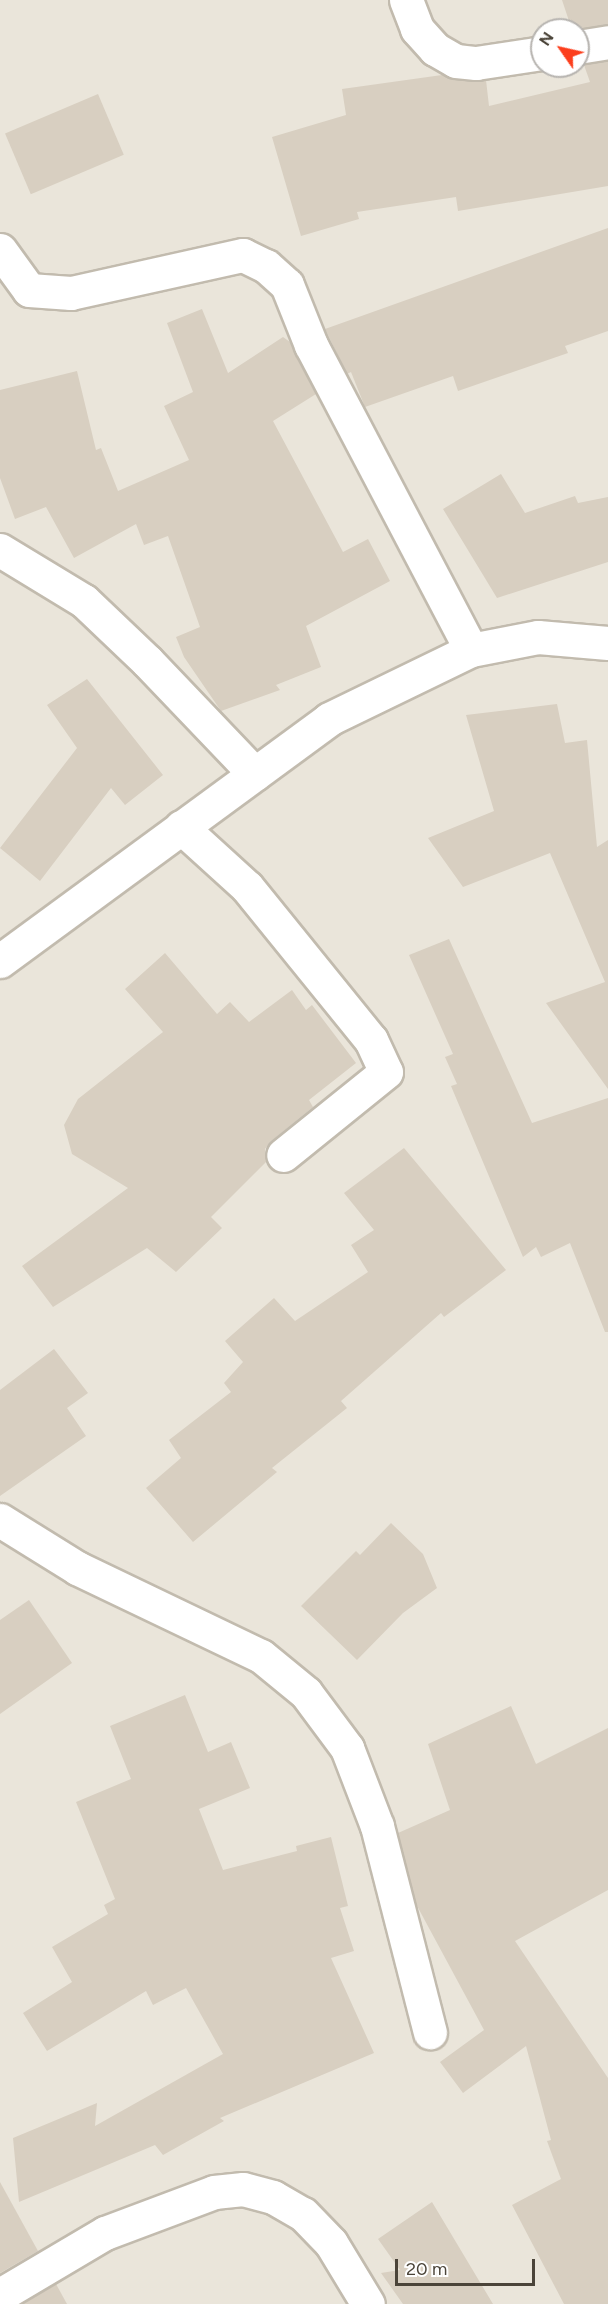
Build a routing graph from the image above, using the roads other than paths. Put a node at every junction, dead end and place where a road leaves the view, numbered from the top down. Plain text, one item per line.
1 (406, 0) edge
2 (608, 42) edge
3 (590, 45) edge
4 (530, 55) edge
5 (0, 250) edge
6 (0, 550) edge
7 (608, 643) edge
8 (471, 650) junction
9 (255, 774) junction
10 (181, 827) junction
11 (0, 961) edge
12 (284, 1155) dead end
13 (0, 1520) edge
14 (430, 2032) dead end
15 (0, 2295) edge
16 (368, 2304) edge

1 - 4 street
2 - 3 street
5 - 8 street
6 - 9 street
7 - 8 street
8 - 9 street
9 - 10 street
10 - 11 street
10 - 12 street
13 - 14 street
15 - 16 street

